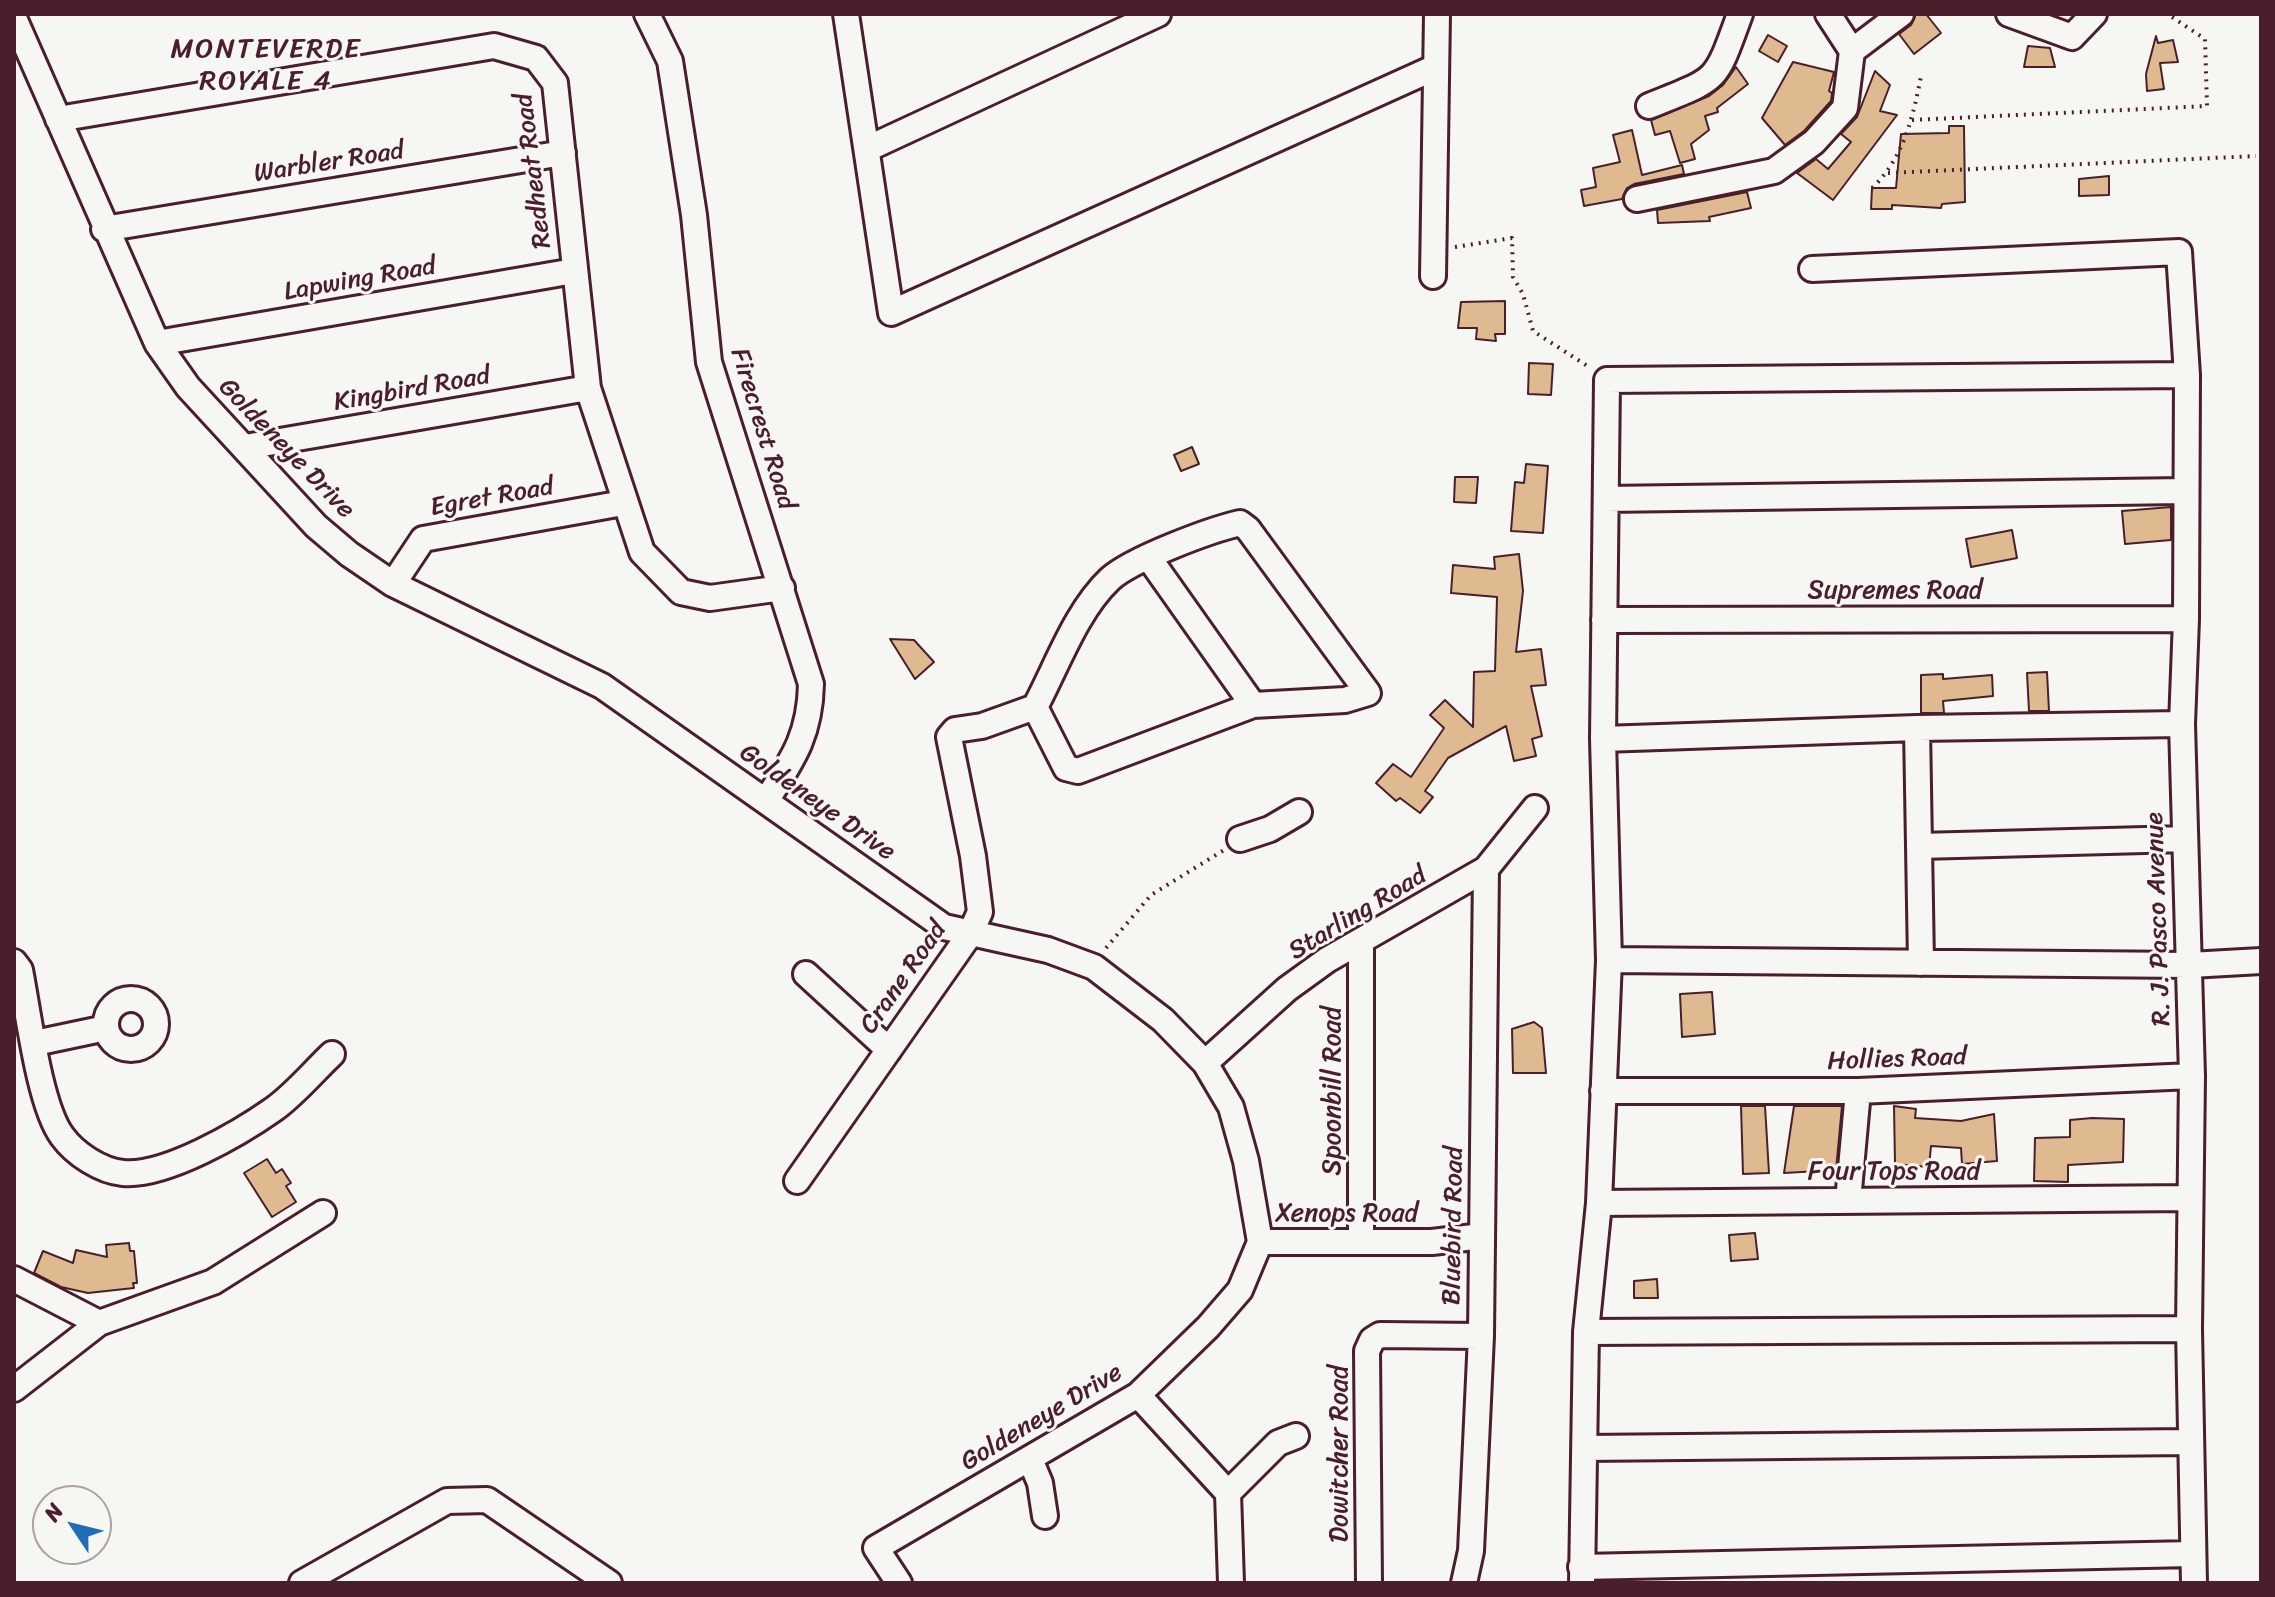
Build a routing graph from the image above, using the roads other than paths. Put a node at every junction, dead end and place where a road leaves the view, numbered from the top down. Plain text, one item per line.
1 (647, 14) edge
2 (846, 14) edge
3 (1158, 14) edge
4 (1437, 14) edge
5 (1740, 14) edge
6 (1828, 14) edge
7 (1901, 14) edge
8 (2009, 14) edge
9 (2094, 14) edge
10 (14, 18) edge
11 (1852, 51) junction
12 (1436, 67) junction
13 (1649, 106) dead end
14 (58, 119) junction
15 (869, 148) junction
16 (563, 153) junction
17 (1637, 199) dead end
18 (104, 229) junction
19 (1812, 269) dead end
20 (574, 271) junction
21 (1433, 276) dead end
22 (157, 343) junction
23 (2187, 375) junction
24 (588, 388) junction
25 (245, 447) junction
26 (2184, 491) junction
27 (1606, 499) junction
28 (623, 503) junction
29 (1149, 558) junction
30 (393, 584) junction
31 (782, 588) junction
32 (2186, 619) junction
33 (1604, 620) junction
34 (1253, 705) junction
35 (1035, 707) junction
36 (2182, 724) junction
37 (1917, 728) junction
38 (1603, 739) junction
39 (766, 801) junction
40 (1535, 808) dead end
41 (1299, 812) dead end
42 (1240, 839) road end
43 (2183, 839) junction
44 (1920, 846) junction
45 (1486, 869) junction
46 (970, 934) junction
47 (1361, 941) junction
48 (1609, 960) junction
49 (2261, 961) edge
50 (14, 962) edge
51 (1921, 963) junction
52 (2190, 965) junction
53 (806, 974) dead end
54 (106, 1028) dead end
55 (35, 1043) junction
56 (889, 1050) junction
57 (332, 1054) dead end
58 (1205, 1063) junction
59 (2192, 1076) junction
60 (1603, 1091) junction
61 (1858, 1091) junction
62 (797, 1181) dead end
63 (2190, 1198) junction
64 (1848, 1201) junction
65 (1599, 1203) junction
66 (323, 1213) dead end
67 (1482, 1236) junction
68 (1260, 1242) junction
69 (1361, 1242) junction
70 (14, 1279) edge
71 (99, 1323) junction
72 (2189, 1329) junction
73 (1586, 1332) junction
74 (1481, 1336) junction
75 (14, 1389) edge
76 (1138, 1395) junction
77 (1296, 1436) dead end
78 (2190, 1442) junction
79 (1585, 1448) junction
80 (1030, 1459) junction
81 (1228, 1493) junction
82 (1045, 1516) dead end
83 (2192, 1554) junction
84 (1582, 1575) edge
85 (302, 1583) edge
86 (609, 1583) edge
87 (899, 1583) edge
88 (1231, 1583) edge
89 (1369, 1583) edge
90 (1464, 1583) edge
91 (2194, 1583) edge

1 - 31 street, Firecrest Road
2 - 15 street
3 - 15 street
4 - 12 street
5 - 13 street
6 - 11 street
7 - 11 street
8 - 9 street
10 - 14 street, Goldeneye Drive
11 - 17 street
12 - 15 street
12 - 21 street
14 - 16 street, Redheat Road
14 - 18 street, Goldeneye Drive
16 - 18 street, Warbler Road
16 - 20 street, Redheat Road
18 - 22 street, Goldeneye Drive
19 - 23 street, R. J. Pasco Avenue
20 - 22 street, Lapwing Road
20 - 24 street, Redheat Road
22 - 25 street, Goldeneye Drive
23 - 26 street, R. J. Pasco Avenue
23 - 27 street
24 - 25 street, Kingbird Road
24 - 28 street, Redheat Road
25 - 30 street, Goldeneye Drive
26 - 27 street
26 - 32 street, R. J. Pasco Avenue
27 - 33 street
28 - 30 street, Egret Road
28 - 31 street, Redheat Road
29 - 34 street
29 - 34 street
29 - 35 street
30 - 39 street, Goldeneye Drive
31 - 39 street, Firecrest Road
32 - 33 street, Supremes Road
32 - 36 street, R. J. Pasco Avenue
33 - 38 street
34 - 35 street
35 - 46 street, Crane Road
36 - 37 street
36 - 43 street, R. J. Pasco Avenue
37 - 38 street
37 - 44 street
38 - 48 street
39 - 46 street, Goldeneye Drive
40 - 45 street, Starling Road
41 - 42 street
43 - 44 street
43 - 52 street, R. J. Pasco Avenue
44 - 51 street
45 - 47 street, Starling Road
45 - 67 street, Bluebird Road
46 - 56 street, Crane Road
46 - 58 street, Goldeneye Drive
47 - 58 street, Starling Road
47 - 69 street, Spoonbill Road
48 - 51 street
48 - 60 street
49 - 52 street
50 - 55 street
51 - 52 street
52 - 59 street, R. J. Pasco Avenue
53 - 56 street
54 - 55 street
55 - 57 street
56 - 62 street, Crane Road
58 - 68 street, Goldeneye Drive
59 - 61 street, Hollies Road
59 - 63 street, R. J. Pasco Avenue
60 - 61 street, Hollies Road
60 - 65 street
61 - 64 street
63 - 64 street, Four Tops Road
63 - 72 street, R. J. Pasco Avenue
64 - 65 street, Four Tops Road
65 - 73 street
66 - 71 street
67 - 69 street, Xenops Road
67 - 74 street, Bluebird Road
68 - 69 street, Xenops Road
68 - 76 street, Goldeneye Drive
70 - 71 street
71 - 75 street
72 - 73 street
72 - 78 street, R. J. Pasco Avenue
73 - 79 street
74 - 89 street, Dowitcher Road
74 - 90 street, Bluebird Road
76 - 80 street, Goldeneye Drive
76 - 81 street
77 - 81 street
78 - 79 street
78 - 83 street, R. J. Pasco Avenue
79 - 84 street
80 - 82 street
80 - 87 street, Goldeneye Drive
81 - 88 street
83 - 84 street
83 - 91 street, R. J. Pasco Avenue
85 - 86 street

